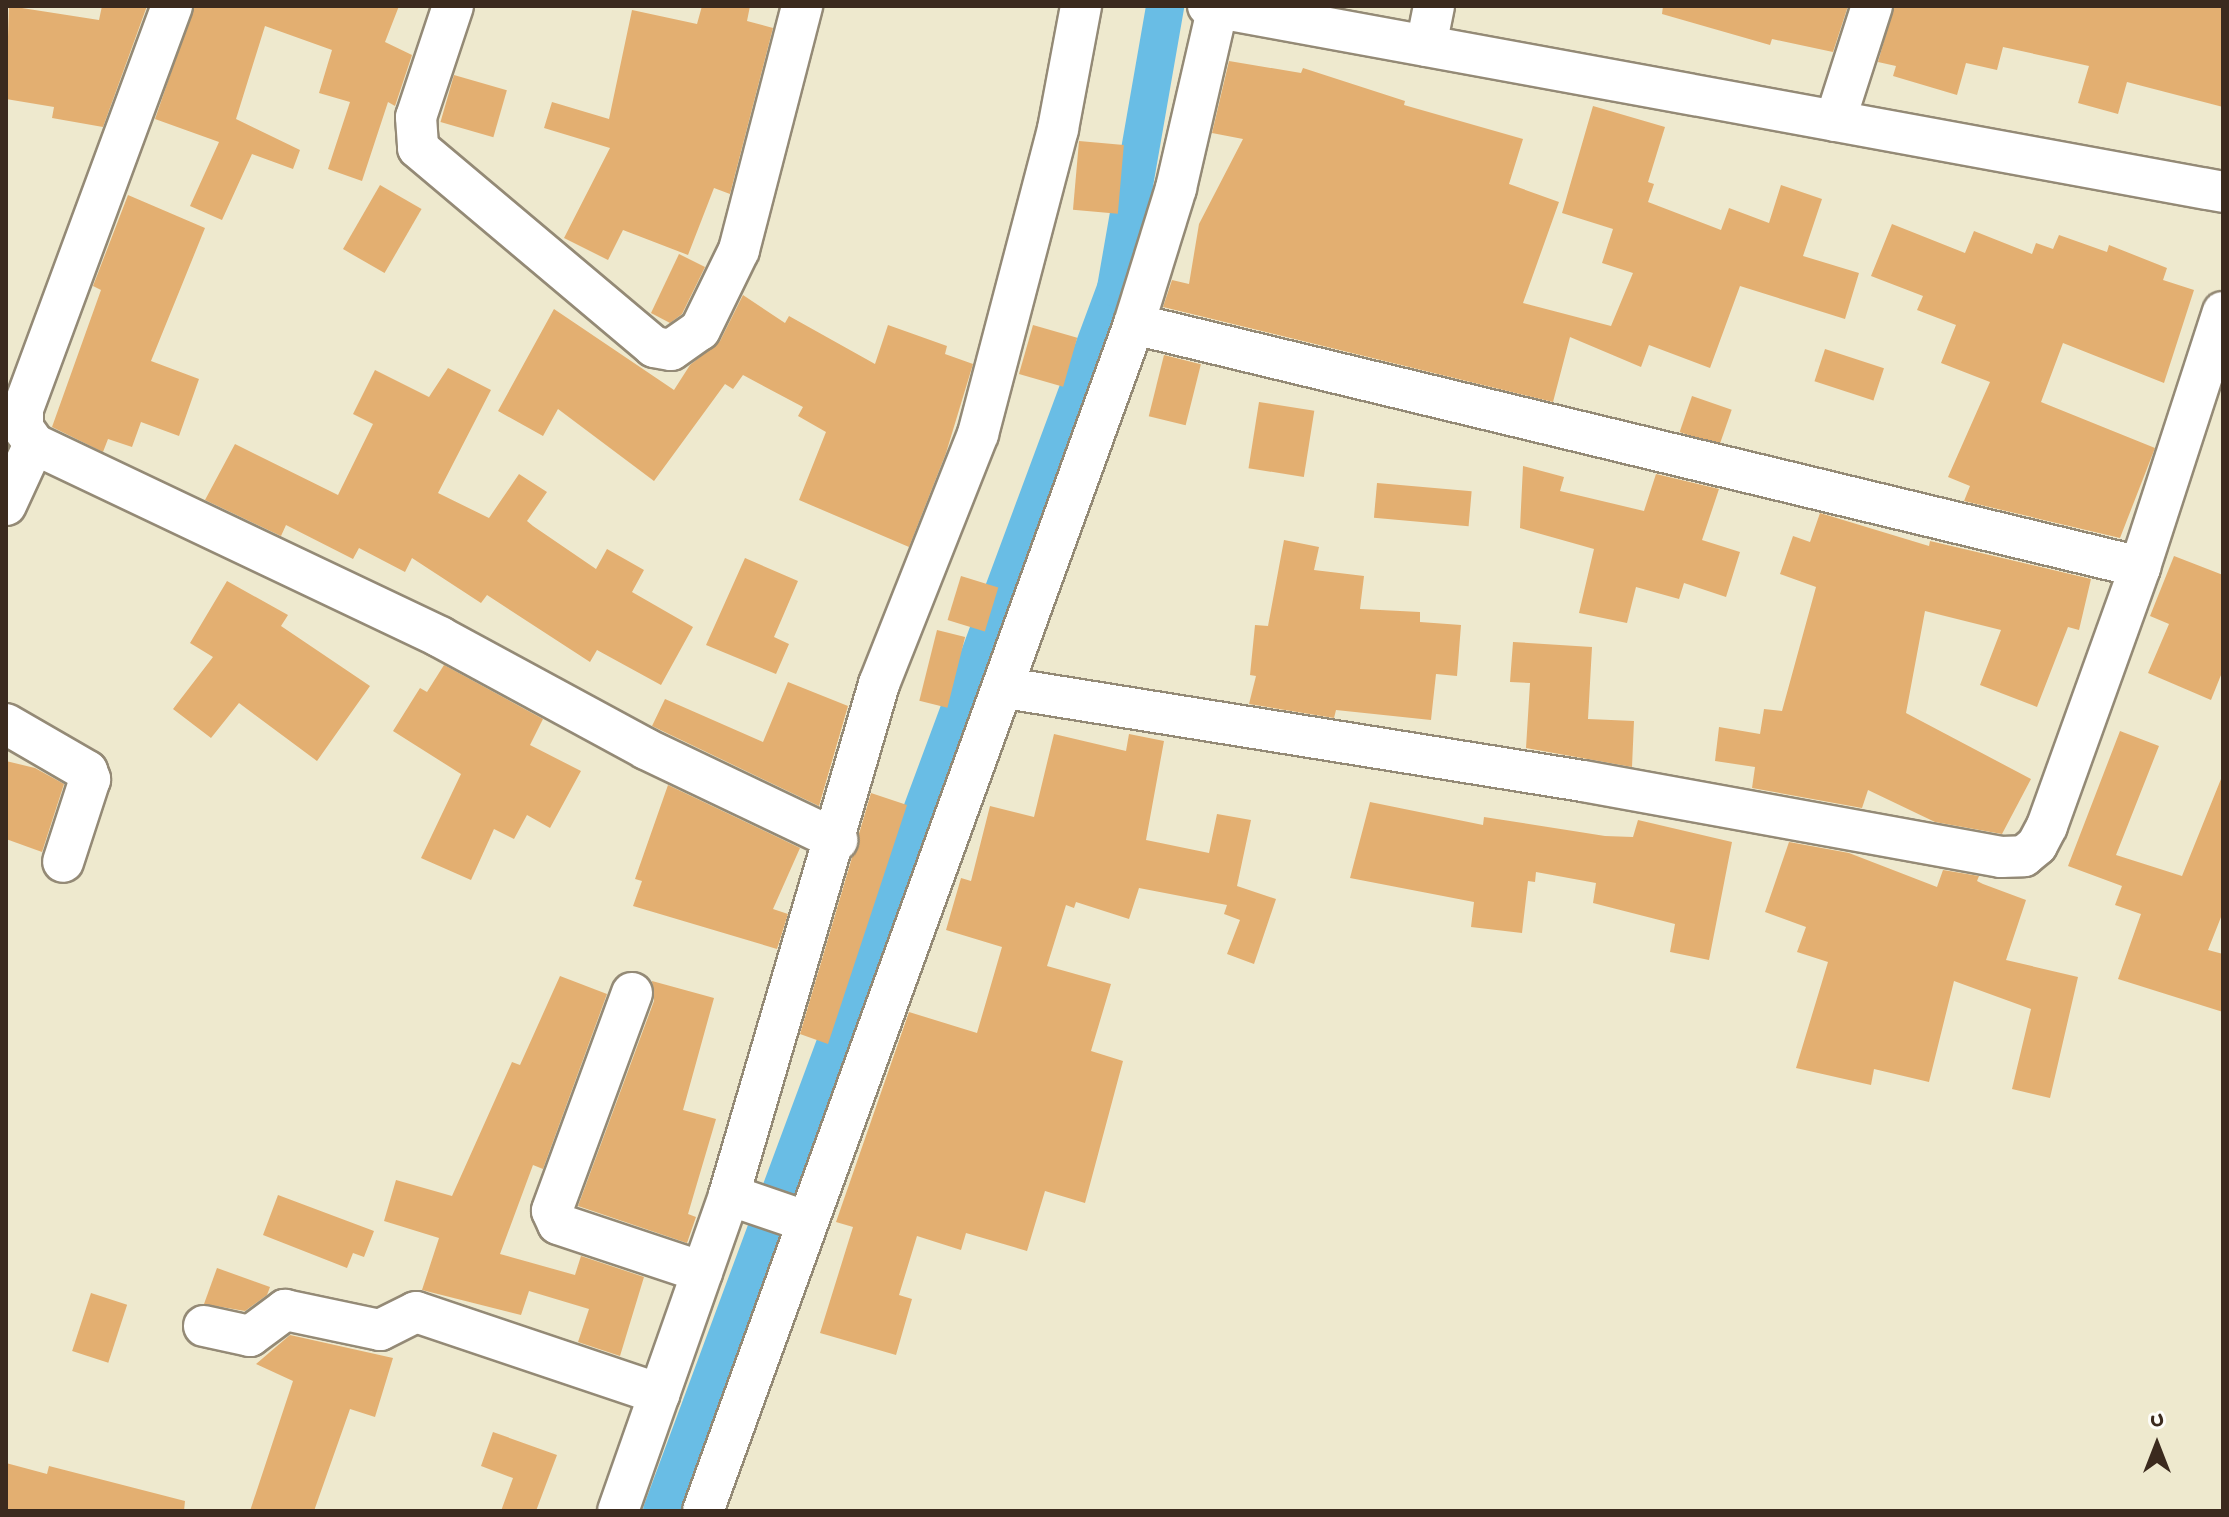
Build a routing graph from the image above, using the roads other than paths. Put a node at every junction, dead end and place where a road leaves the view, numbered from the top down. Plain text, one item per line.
1 (172, 6) edge
2 (453, 6) edge
3 (802, 6) edge
4 (1081, 6) edge
5 (1434, 6) edge
6 (1872, 6) edge
7 (1215, 7) edge
8 (1426, 46) junction
9 (1835, 121) junction
10 (2223, 192) edge
11 (2223, 312) edge
12 (1134, 324) junction
13 (34, 444) junction
14 (6, 505) edge
15 (2140, 567) junction
16 (1006, 688) junction
17 (6, 724) edge
18 (837, 840) junction
19 (63, 862) dead end
20 (632, 993) dead end
21 (768, 1208) junction
22 (702, 1272) junction
23 (204, 1326) dead end
24 (660, 1394) junction
25 (618, 1511) edge
26 (703, 1511) edge

1 - 13 street
2 - 3 street
4 - 18 street
5 - 8 street
6 - 9 street
7 - 8 street
7 - 12 street
8 - 9 street
9 - 10 street
11 - 15 street
12 - 15 street
12 - 16 street
13 - 14 street
13 - 18 street
15 - 16 street
16 - 21 street
17 - 19 street
18 - 21 street
20 - 22 street
21 - 22 street
21 - 26 street
22 - 24 street
23 - 24 street
24 - 25 street

